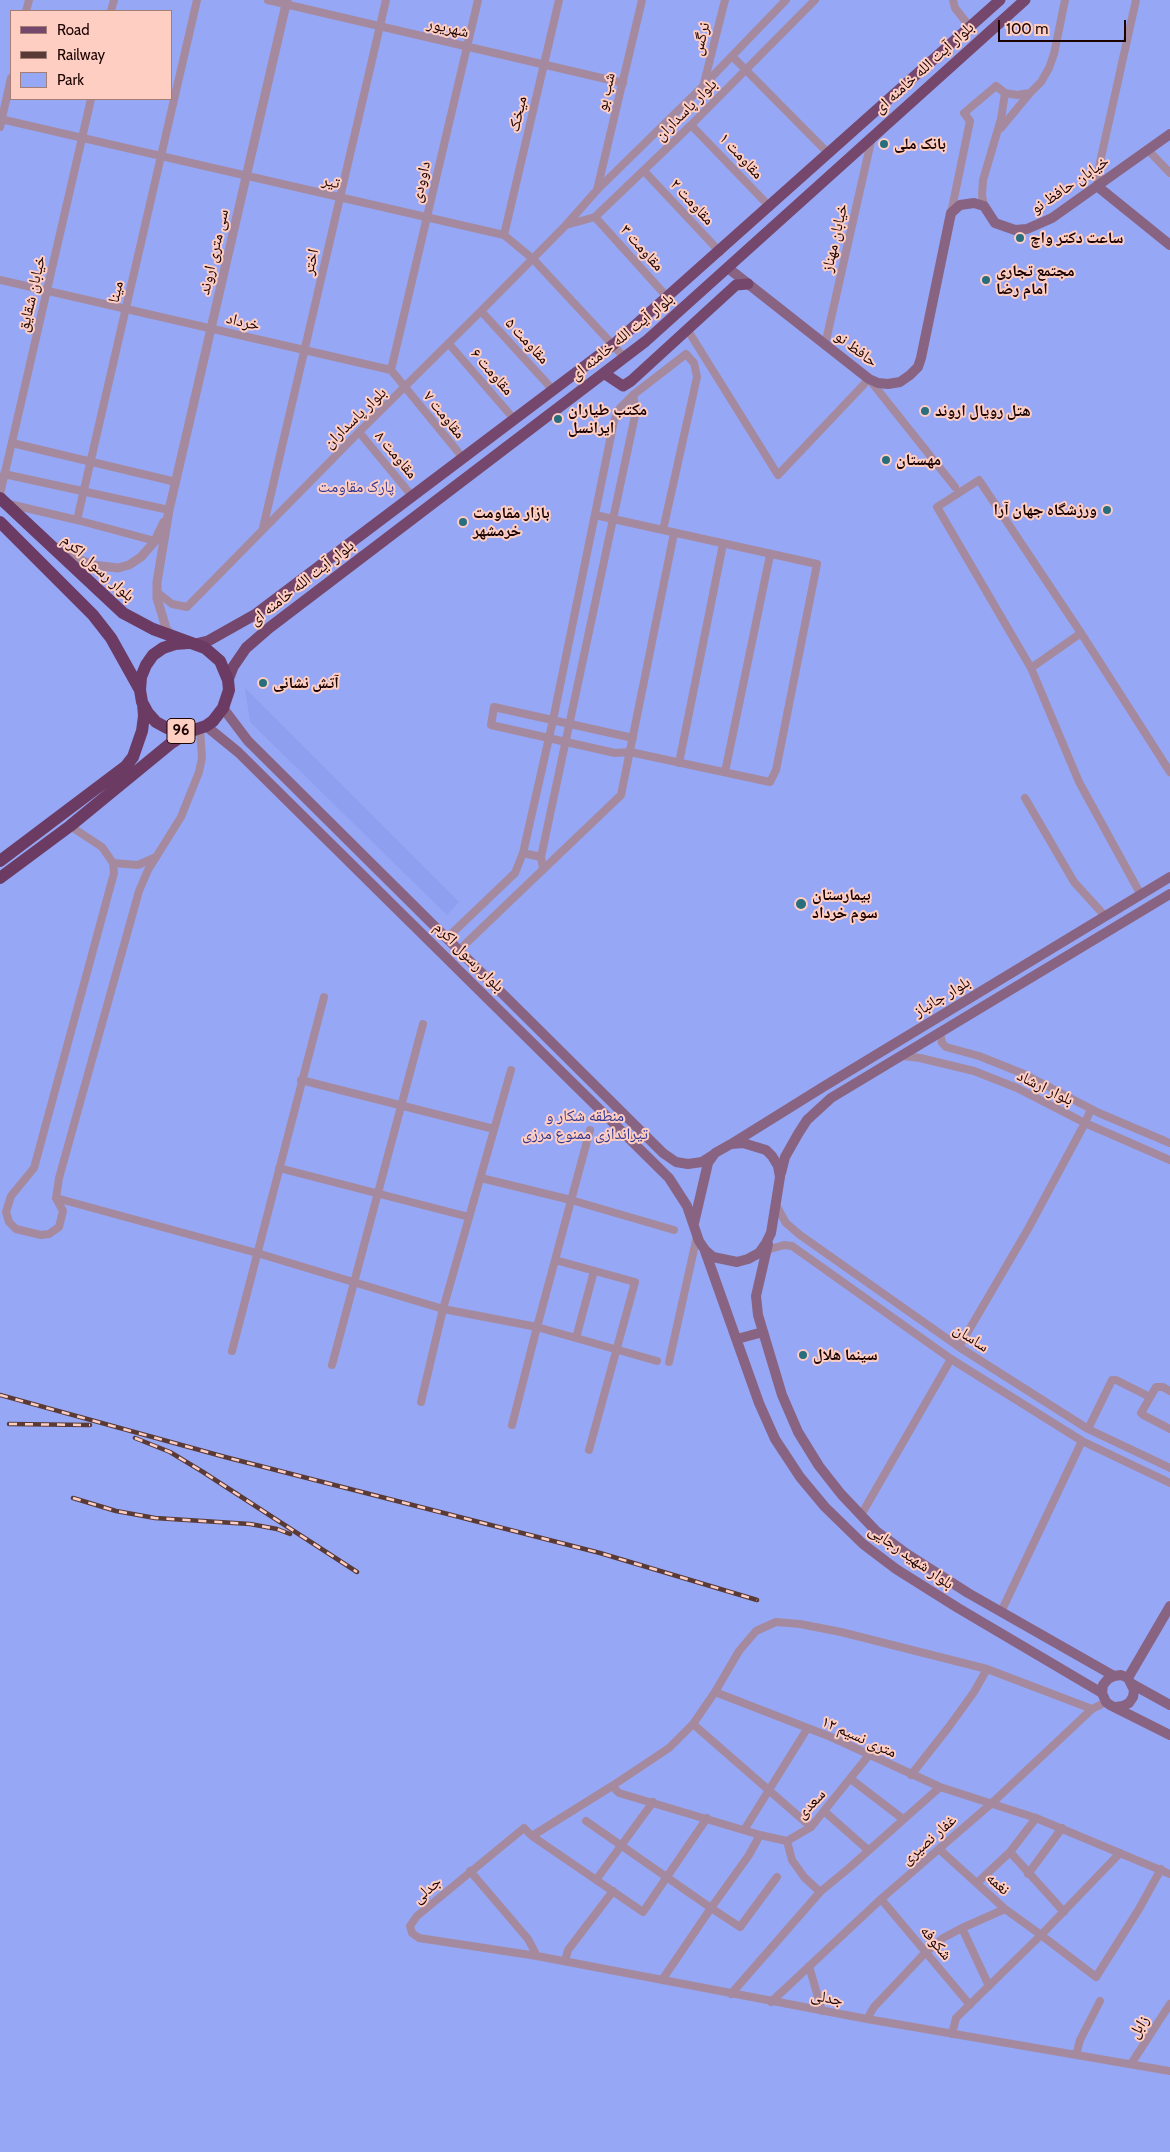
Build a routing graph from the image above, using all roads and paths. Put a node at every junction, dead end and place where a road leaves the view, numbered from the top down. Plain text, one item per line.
1 (197, 0) edge
2 (268, 0) edge
3 (386, 0) edge
4 (478, 0) edge
5 (559, 0) edge
6 (642, 0) edge
7 (724, 0) edge
8 (786, 0) edge
9 (815, 0) edge
10 (953, 0) edge
11 (1000, 0) edge
12 (1025, 0) edge
13 (1066, 0) edge
14 (1136, 0) edge
15 (287, 2) edge
16 (380, 26) junction
17 (970, 27) junction
18 (956, 40) junction
19 (467, 46) junction
20 (967, 52) junction
21 (732, 56) junction
22 (544, 64) junction
23 (747, 70) junction
24 (10, 82) edge
25 (622, 83) junction
26 (704, 85) junction
27 (1005, 93) junction
28 (1030, 93) junction
29 (90, 100) edge
30 (1, 122) edge
31 (691, 125) junction
32 (1170, 134) edge
33 (995, 136) junction
34 (872, 137) junction
35 (81, 138) junction
36 (1148, 150) junction
37 (829, 154) junction
38 (161, 157) junction
39 (644, 171) junction
40 (1170, 173) edge
41 (246, 177) junction
42 (1097, 186) junction
43 (597, 190) junction
44 (340, 198) junction
45 (984, 206) junction
46 (770, 207) junction
47 (951, 213) junction
48 (427, 217) junction
49 (595, 217) junction
50 (566, 225) junction
51 (504, 235) junction
52 (1170, 245) edge
53 (720, 252) junction
54 (533, 259) junction
55 (728, 268) junction
56 (0, 280) edge
57 (748, 284) junction
58 (47, 290) junction
59 (668, 298) junction
60 (126, 309) junction
61 (481, 312) junction
62 (212, 329) junction
63 (687, 329) junction
64 (449, 344) junction
65 (614, 344) junction
66 (826, 345) junction
67 (304, 350) junction
68 (625, 358) junction
69 (391, 370) junction
70 (605, 374) junction
71 (869, 379) junction
72 (405, 388) junction
73 (554, 390) junction
74 (633, 395) junction
75 (514, 419) junction
76 (359, 432) junction
77 (12, 443) junction
78 (463, 458) junction
79 (91, 462) junction
80 (4, 474) junction
81 (176, 482) junction
82 (955, 487) dead end
83 (84, 490) junction
84 (412, 496) junction
85 (2, 499) edge
86 (169, 510) junction
87 (595, 515) junction
88 (612, 519) junction
89 (77, 520) junction
90 (0, 522) edge
91 (263, 530) junction
92 (663, 530) junction
93 (35, 532) junction
94 (674, 533) junction
95 (155, 541) junction
96 (723, 544) junction
97 (770, 555) junction
98 (157, 592) junction
99 (574, 613) junction
100 (591, 616) junction
101 (1081, 633) junction
102 (172, 637) junction
103 (192, 643) junction
104 (1031, 668) junction
105 (228, 680) junction
106 (141, 696) junction
107 (223, 708) junction
108 (553, 720) junction
109 (569, 723) junction
110 (199, 728) junction
111 (549, 738) junction
112 (633, 738) junction
113 (566, 741) junction
114 (630, 752) junction
115 (679, 763) junction
116 (725, 772) junction
117 (1170, 772) edge
118 (1025, 798) dead end
119 (70, 826) junction
120 (523, 853) junction
121 (156, 857) junction
122 (541, 857) junction
123 (0, 861) edge
124 (113, 863) junction
125 (543, 869) junction
126 (1170, 877) edge
127 (0, 878) edge
128 (1141, 894) junction
129 (1170, 894) edge
130 (470, 915) junction
131 (1105, 916) junction
132 (482, 928) junction
133 (447, 938) junction
134 (459, 950) junction
135 (472, 963) junction
136 (462, 974) junction
137 (324, 997) dead end
138 (423, 1024) dead end
139 (940, 1033) junction
140 (902, 1056) junction
141 (511, 1070) dead end
142 (301, 1080) junction
143 (401, 1105) junction
144 (1091, 1109) junction
145 (1085, 1124) junction
146 (494, 1129) junction
147 (590, 1130) dead end
148 (731, 1144) junction
149 (1170, 1144) edge
150 (716, 1153) junction
151 (1170, 1160) edge
152 (279, 1168) junction
153 (780, 1177) junction
154 (481, 1178) junction
155 (377, 1193) junction
156 (56, 1198) junction
157 (571, 1200) junction
158 (776, 1205) junction
159 (469, 1217) junction
160 (694, 1223) junction
161 (674, 1230) dead end
162 (771, 1233) junction
163 (698, 1236) junction
164 (705, 1250) junction
165 (766, 1250) junction
166 (257, 1253) junction
167 (555, 1260) junction
168 (594, 1271) junction
169 (353, 1281) junction
170 (443, 1308) junction
171 (537, 1327) junction
172 (763, 1332) junction
173 (576, 1338) junction
174 (738, 1339) junction
175 (959, 1347) junction
176 (616, 1349) junction
177 (232, 1351) dead end
178 (952, 1359) junction
179 (657, 1361) dead end
180 (669, 1362) dead end
181 (332, 1365) dead end
182 (1170, 1391) edge
183 (1150, 1397) junction
184 (421, 1402) dead end
185 (512, 1425) dead end
186 (1088, 1429) junction
187 (1170, 1429) edge
188 (1082, 1441) junction
189 (589, 1450) dead end
190 (1170, 1468) edge
191 (1170, 1483) edge
192 (861, 1515) junction
193 (1170, 1606) edge
194 (1002, 1612) junction
195 (987, 1669) junction
196 (1114, 1676) junction
197 (1130, 1681) junction
198 (715, 1692) junction
199 (1104, 1697) junction
200 (1170, 1705) edge
201 (1116, 1707) junction
202 (1092, 1709) junction
203 (693, 1724) junction
204 (808, 1730) junction
205 (1170, 1735) edge
206 (870, 1756) junction
207 (911, 1775) junction
208 (852, 1780) junction
209 (612, 1786) junction
210 (940, 1787) junction
211 (770, 1791) junction
212 (653, 1802) junction
213 (992, 1803) junction
214 (824, 1812) junction
215 (707, 1818) junction
216 (1036, 1818) junction
217 (903, 1819) junction
218 (586, 1821) dead end
219 (811, 1827) junction
220 (1062, 1828) junction
221 (744, 1830) junction
222 (760, 1835) junction
223 (532, 1836) junction
224 (787, 1841) junction
225 (622, 1845) junction
226 (939, 1849) junction
227 (868, 1850) junction
228 (1010, 1852) junction
229 (1120, 1853) junction
230 (1161, 1869) junction
231 (470, 1871) junction
232 (1028, 1874) junction
233 (1170, 1874) edge
234 (667, 1876) junction
235 (776, 1877) dead end
236 (596, 1880) junction
237 (977, 1883) junction
238 (613, 1891) junction
239 (820, 1892) junction
240 (881, 1899) junction
241 (711, 1908) junction
242 (1005, 1909) junction
243 (1064, 1912) junction
244 (962, 1928) junction
245 (1041, 1935) junction
246 (925, 1953) junction
247 (537, 1956) junction
248 (565, 1961) junction
249 (810, 1966) junction
250 (662, 1980) junction
251 (989, 1986) junction
252 (731, 1994) junction
253 (771, 2002) junction
254 (1100, 2002) dead end
255 (1170, 2004) edge
256 (970, 2005) junction
257 (822, 2011) junction
258 (867, 2020) junction
259 (952, 2034) junction
260 (1076, 2055) junction
261 (1131, 2064) junction
262 (1170, 2071) edge

1 - 38 street, مینا
2 - 15 street, شهریور
3 - 16 street, اختر
4 - 19 street, داوودی
5 - 22 street, میخک
6 - 25 street, شب بو
7 - 26 street, نرگس
8 - 21 street, بلوار پاسداران
9 - 23 street, بلوار پاسداران
10 - 17 street
11 - 17 main road, بلوار آیت الله خامنه ای
12 - 20 main road, بلوار آیت الله خامنه ای
13 - 28 street
14 - 42 street
15 - 16 street, شهریور
15 - 41 street, سی متری اروند
16 - 19 street, شهریور
16 - 44 street, اختر
17 - 18 main road, بلوار آیت الله خامنه ای
18 - 20 main road
18 - 37 main road, بلوار آیت الله خامنه ای
19 - 22 street, شهریور
19 - 48 street, داوودی
20 - 34 main road, بلوار آیت الله خامنه ای
21 - 23 street
21 - 26 street, بلوار پاسداران
22 - 25 street, شهریور
22 - 51 street, میخک
23 - 31 street, بلوار پاسداران
23 - 37 street
24 - 30 street
25 - 43 street, شب بو
26 - 43 street, بلوار پاسداران
27 - 28 street
27 - 33 street
27 - 47 street
28 - 33 street
29 - 35 street, خیابان شقایق
30 - 35 street, تیر
31 - 39 street, بلوار پاسداران
31 - 46 street, مقاومت ۱
32 - 36 main road, خیابان حافظ نو
33 - 45 street
34 - 55 main road, بلوار آیت الله خامنه ای
34 - 66 street, خیابان مهناز
35 - 38 street, تیر
35 - 58 street, خیابان شقایق
36 - 40 street
36 - 42 main road, خیابان حافظ نو
37 - 46 main road, بلوار آیت الله خامنه ای
38 - 41 street, تیر
38 - 60 street, مینا
39 - 49 street, بلوار پاسداران
39 - 53 street, مقاومت ۲
41 - 44 street, تیر
41 - 62 street, سی متری اروند
42 - 45 main road, خیابان حافظ نو
42 - 52 main road
43 - 50 street, بلوار پاسداران
44 - 48 street, تیر
44 - 67 street, اختر
45 - 47 main road
46 - 53 main road, بلوار آیت الله خامنه ای
47 - 71 main road, حافظ نو
48 - 51 street, تیر
48 - 69 street, داوودی
49 - 50 street, بلوار پاسداران
49 - 59 street, مقاومت ۳
50 - 54 street, بلوار پاسداران
51 - 54 street, تیر
53 - 59 main road, بلوار آیت الله خامنه ای
54 - 61 street, بلوار پاسداران
54 - 65 street, تیر
55 - 57 main road, حافظ نو
55 - 68 main road, بلوار آیت الله خامنه ای
56 - 58 street, خرداد
57 - 63 main road
57 - 66 main road, حافظ نو
58 - 60 street, خرداد
58 - 77 street, خیابان شقایق
59 - 65 main road, بلوار آیت الله خامنه ای
60 - 62 street, خرداد
60 - 79 street, مینا
61 - 64 street, بلوار پاسداران
61 - 73 street, مقاومت ۵
62 - 67 street, خرداد
62 - 81 street, سی متری اروند
63 - 70 main road
63 - 71 street
64 - 72 street, بلوار پاسداران
64 - 75 street, مقاومت ۶
65 - 68 street, تیر
65 - 73 main road, بلوار آیت الله خامنه ای
66 - 71 main road, حافظ نو
67 - 69 street, خرداد
67 - 91 street, اختر
68 - 70 main road, بلوار آیت الله خامنه ای
69 - 72 street, مقاومت ۷
70 - 105 main road, بلوار آیت الله خامنه ای
71 - 82 street
72 - 76 street, بلوار پاسداران
72 - 78 street, مقاومت ۷
73 - 75 main road, بلوار آیت الله خامنه ای
74 - 87 street
74 - 88 street
74 - 92 street
75 - 78 main road, بلوار آیت الله خامنه ای
76 - 84 street, مقاومت ۸
76 - 91 street, بلوار پاسداران
77 - 79 street
77 - 80 street, خیابان شقایق
78 - 84 main road, بلوار آیت الله خامنه ای
79 - 81 street
79 - 83 street, مینا
80 - 83 street
80 - 85 street, خیابان شقایق
81 - 86 street, سی متری اروند
83 - 86 street
83 - 89 street, مینا
84 - 103 main road, بلوار آیت الله خامنه ای
85 - 89 street
85 - 93 highway, بلوار رسول اکرم
86 - 95 street
86 - 98 street
87 - 88 street
87 - 99 street
88 - 92 street
88 - 100 street
89 - 95 street
90 - 106 highway, بلوار رسول اکرم / 96
91 - 98 street, بلوار پاسداران
92 - 94 street
93 - 95 street
93 - 102 highway, بلوار رسول اکرم
94 - 96 street
94 - 112 street
96 - 97 street
96 - 115 street
97 - 116 street
97 - 116 street
98 - 102 street
99 - 100 street
99 - 108 street
100 - 109 street
101 - 104 street
101 - 104 street
101 - 117 street
102 - 103 highway, بلوار رسول اکرم
103 - 105 highway
103 - 106 highway, 96
104 - 128 street
105 - 107 highway
106 - 110 highway, 96
106 - 123 highway, 96
107 - 110 highway, 96
107 - 133 main road, بلوار رسول اکرم
108 - 109 street
108 - 111 street
108 - 111 street
109 - 112 street
109 - 113 street
110 - 119 highway, 96
110 - 121 street
110 - 136 main road, بلوار رسول اکرم
111 - 113 street
111 - 120 street
112 - 114 street
113 - 114 street
113 - 122 street
114 - 115 street
114 - 125 street
115 - 116 street
118 - 131 street
119 - 124 street
119 - 127 highway, 96
120 - 122 street
120 - 130 street
121 - 124 street
121 - 156 street
122 - 125 street
124 - 156 street
125 - 132 street
126 - 128 main road, بلوار جانباز
128 - 131 main road, بلوار جانباز
129 - 139 main road, بلوار جانباز
130 - 132 street
130 - 133 street
131 - 148 main road, بلوار جانباز
132 - 134 street
133 - 134 main road, بلوار رسول اکرم
134 - 135 main road, بلوار رسول اکرم
135 - 136 main road
135 - 150 main road, بلوار رسول اکرم
136 - 160 main road, بلوار رسول اکرم
137 - 142 street
138 - 143 street
139 - 140 main road, بلوار جانباز
139 - 144 street, بلوار ارشاد
140 - 145 street, بلوار ارشاد
140 - 153 main road, بلوار جانباز
141 - 146 street
142 - 143 street
142 - 152 street
143 - 146 street
143 - 155 street
144 - 145 street
144 - 149 street, بلوار ارشاد
145 - 151 street, بلوار ارشاد
145 - 175 street
146 - 154 street
147 - 157 street
148 - 150 main road
148 - 153 main road
150 - 160 main road
152 - 155 street
152 - 166 street
153 - 158 main road
154 - 157 street
154 - 159 street
155 - 159 street
155 - 169 street
156 - 166 street
157 - 161 street
157 - 167 street
158 - 162 main road
158 - 175 street, ساسان
159 - 170 street
160 - 163 main road
162 - 164 main road
162 - 165 main road, بلوار شهید رجایی
163 - 164 main road
163 - 180 street
164 - 174 main road, بلوار شهید رجایی
165 - 172 main road, بلوار شهید رجایی
165 - 178 street, ساسان
166 - 169 street
166 - 177 street
167 - 168 street
167 - 171 street
168 - 173 street
168 - 176 street
169 - 170 street
169 - 181 street
170 - 171 street
170 - 184 street
171 - 173 street
171 - 185 street
172 - 174 main road
172 - 192 main road, بلوار شهید رجایی
173 - 176 street
174 - 199 main road, بلوار شهید رجایی
175 - 186 street, ساسان
176 - 179 street
176 - 189 street
178 - 188 street, ساسان
178 - 192 street
182 - 183 street
183 - 186 street
183 - 187 street
186 - 190 street, ساسان
188 - 191 street, ساسان
188 - 194 street
192 - 194 main road, بلوار شهید رجایی
193 - 197 main road
194 - 196 main road, بلوار شهید رجایی
195 - 198 street
195 - 202 street
195 - 207 street
196 - 197 main road
196 - 199 main road
197 - 200 main road
197 - 201 main road
198 - 203 street
198 - 204 street, ۱۲ متری نسیم
199 - 201 main road
199 - 202 street, غفار نصیری
201 - 205 main road
202 - 213 street, غفار نصیری
203 - 209 street
203 - 211 street
204 - 206 street, ۱۲ متری نسیم
204 - 211 street
206 - 207 street, ۱۲ متری نسیم
206 - 208 street, سعدی
207 - 210 street, ۱۲ متری نسیم
208 - 214 street, سعدی
208 - 217 street
209 - 212 street
209 - 223 street
210 - 213 street, ۱۲ متری نسیم
210 - 217 street
211 - 219 street
211 - 221 street
212 - 215 street
212 - 225 street
213 - 216 street, ۱۲ متری نسیم
213 - 226 street, غفار نصیری
214 - 219 street, سعدی
214 - 227 street
215 - 221 street
215 - 234 street
216 - 220 street, ۱۲ متری نسیم
216 - 228 street
217 - 227 street
218 - 225 street
219 - 224 street, سعدی
220 - 229 street, ۱۲ متری نسیم
220 - 232 street
221 - 222 street
222 - 224 street
222 - 241 street
223 - 231 street, جدلی
223 - 236 street
224 - 239 street
225 - 234 street
225 - 236 street
226 - 237 street, نغمه
226 - 240 street, غفار نصیری
227 - 239 street
228 - 232 street
228 - 237 street
229 - 230 street, ۱۲ متری نسیم
229 - 243 street
230 - 233 street, ۱۲ متری نسیم
230 - 245 street, نغمه
231 - 247 street
231 - 247 street, جدلی
232 - 243 street
234 - 238 street
234 - 241 street
235 - 241 street
236 - 238 street
237 - 242 street, نغمه
238 - 248 street
239 - 252 street
240 - 246 street, شکوفه
240 - 249 street, غفار نصیری
241 - 250 street
242 - 244 street
242 - 245 street, نغمه
243 - 245 street
244 - 246 street
244 - 251 street
245 - 251 street
246 - 256 street, شکوفه
246 - 258 street
247 - 248 street, جدلی
248 - 250 street, جدلی
249 - 253 street, غفار نصیری
249 - 257 street
250 - 252 street, جدلی
251 - 256 street
252 - 253 street, جدلی
253 - 257 street, جدلی
254 - 260 street
255 - 261 street, زابل
256 - 259 street
257 - 258 street, جدلی
258 - 259 street, جدلی
259 - 260 street, جدلی
260 - 261 street, جدلی
261 - 262 street, جدلی

